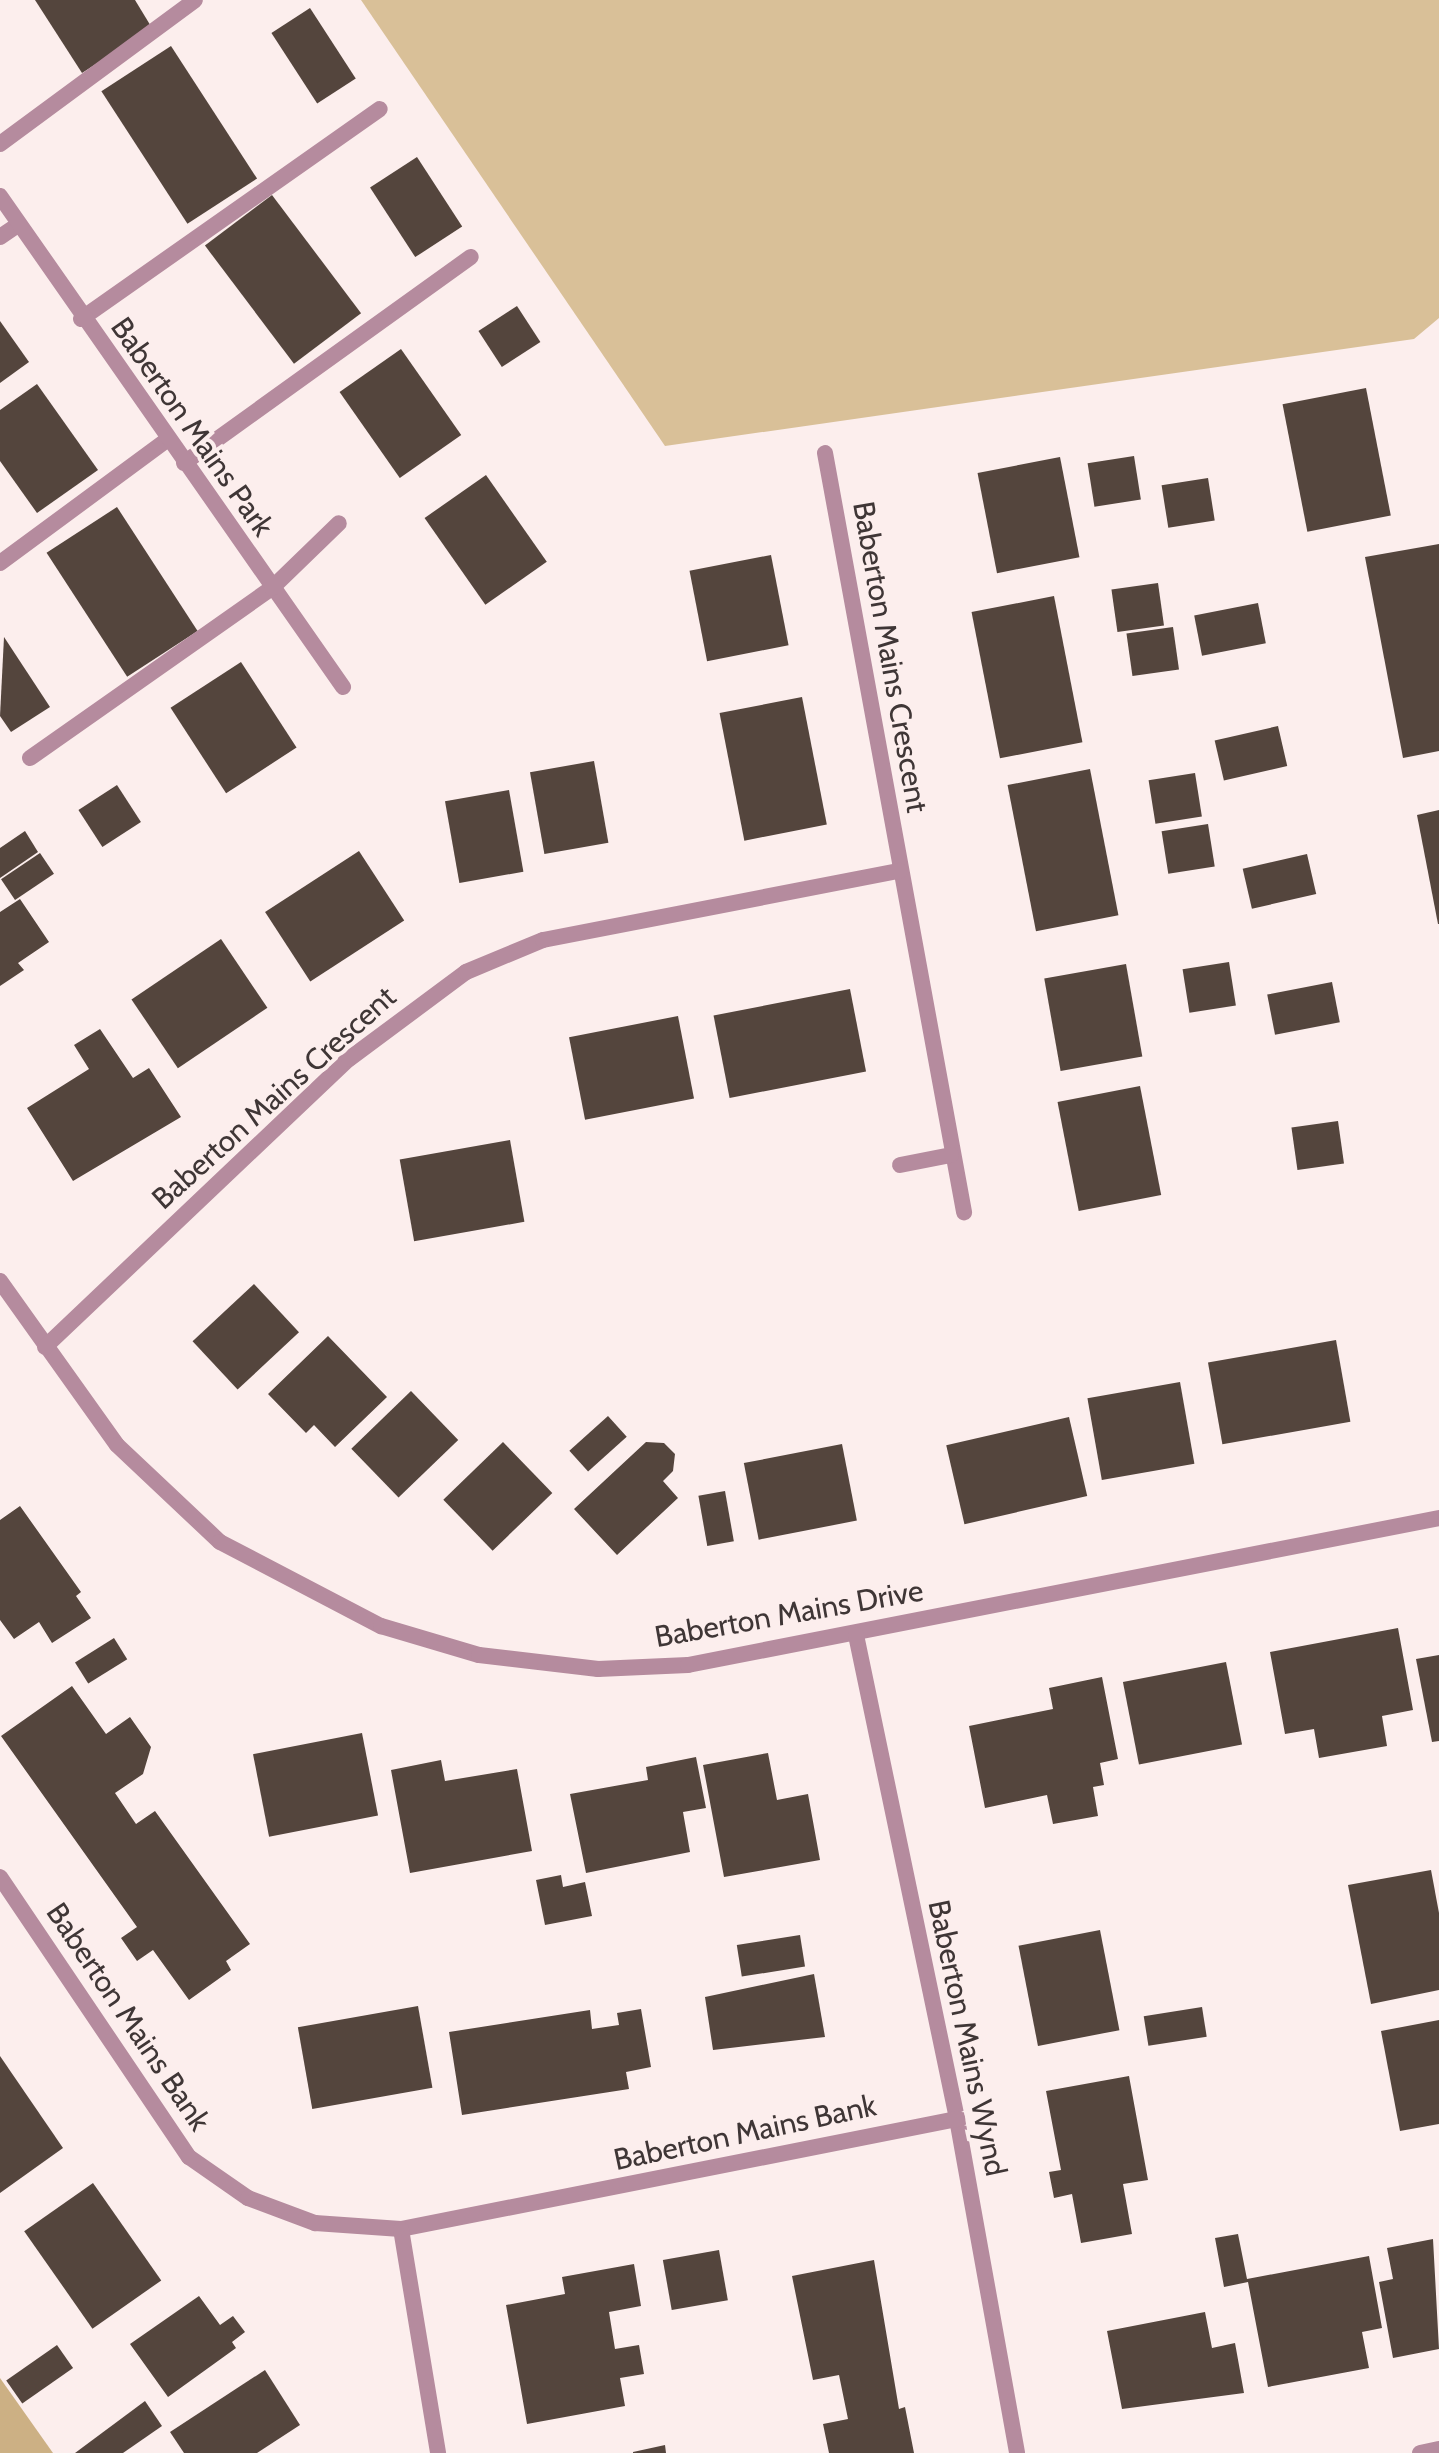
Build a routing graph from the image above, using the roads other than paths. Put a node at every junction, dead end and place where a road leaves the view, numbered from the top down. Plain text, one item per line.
1 (195, 0) edge
2 (380, 109) dead end
3 (0, 144) edge
4 (0, 196) edge
5 (18, 225) junction
6 (0, 237) edge
7 (471, 257) dead end
8 (81, 319) junction
9 (167, 440) junction
10 (825, 453) dead end
11 (184, 463) junction
12 (339, 523) dead end
13 (0, 563) edge
14 (272, 588) junction
15 (343, 687) dead end
16 (30, 758) dead end
17 (899, 871) junction
18 (951, 1155) junction
19 (900, 1165) dead end
20 (964, 1212) dead end
21 (0, 1281) edge
22 (45, 1347) junction
23 (1439, 1518) edge
24 (856, 1635) junction
25 (0, 1877) edge
26 (957, 2119) junction
27 (401, 2229) junction
28 (1439, 2449) edge
29 (438, 2453) edge
30 (1017, 2453) edge
31 (1420, 2453) edge

1 - 3 street
2 - 8 street
4 - 5 street, Baberton Mains Park
5 - 6 street
5 - 8 street, Baberton Mains Park
7 - 11 street
8 - 9 street, Baberton Mains Park
9 - 11 street, Baberton Mains Park
9 - 13 street
10 - 17 street, Baberton Mains Crescent
11 - 14 street, Baberton Mains Park
12 - 14 street
14 - 15 street, Baberton Mains Park
14 - 16 street
17 - 18 street, Baberton Mains Crescent
17 - 22 street, Baberton Mains Crescent
18 - 19 street
18 - 20 street, Baberton Mains Crescent
21 - 22 street, Baberton Mains Drive
22 - 24 street, Baberton Mains Drive
23 - 24 street, Baberton Mains Drive
24 - 26 street, Baberton Mains Wynd
25 - 27 street, Baberton Mains Bank
26 - 27 street, Baberton Mains Bank
26 - 30 street, Baberton Mains Wynd
27 - 29 street
28 - 31 street

